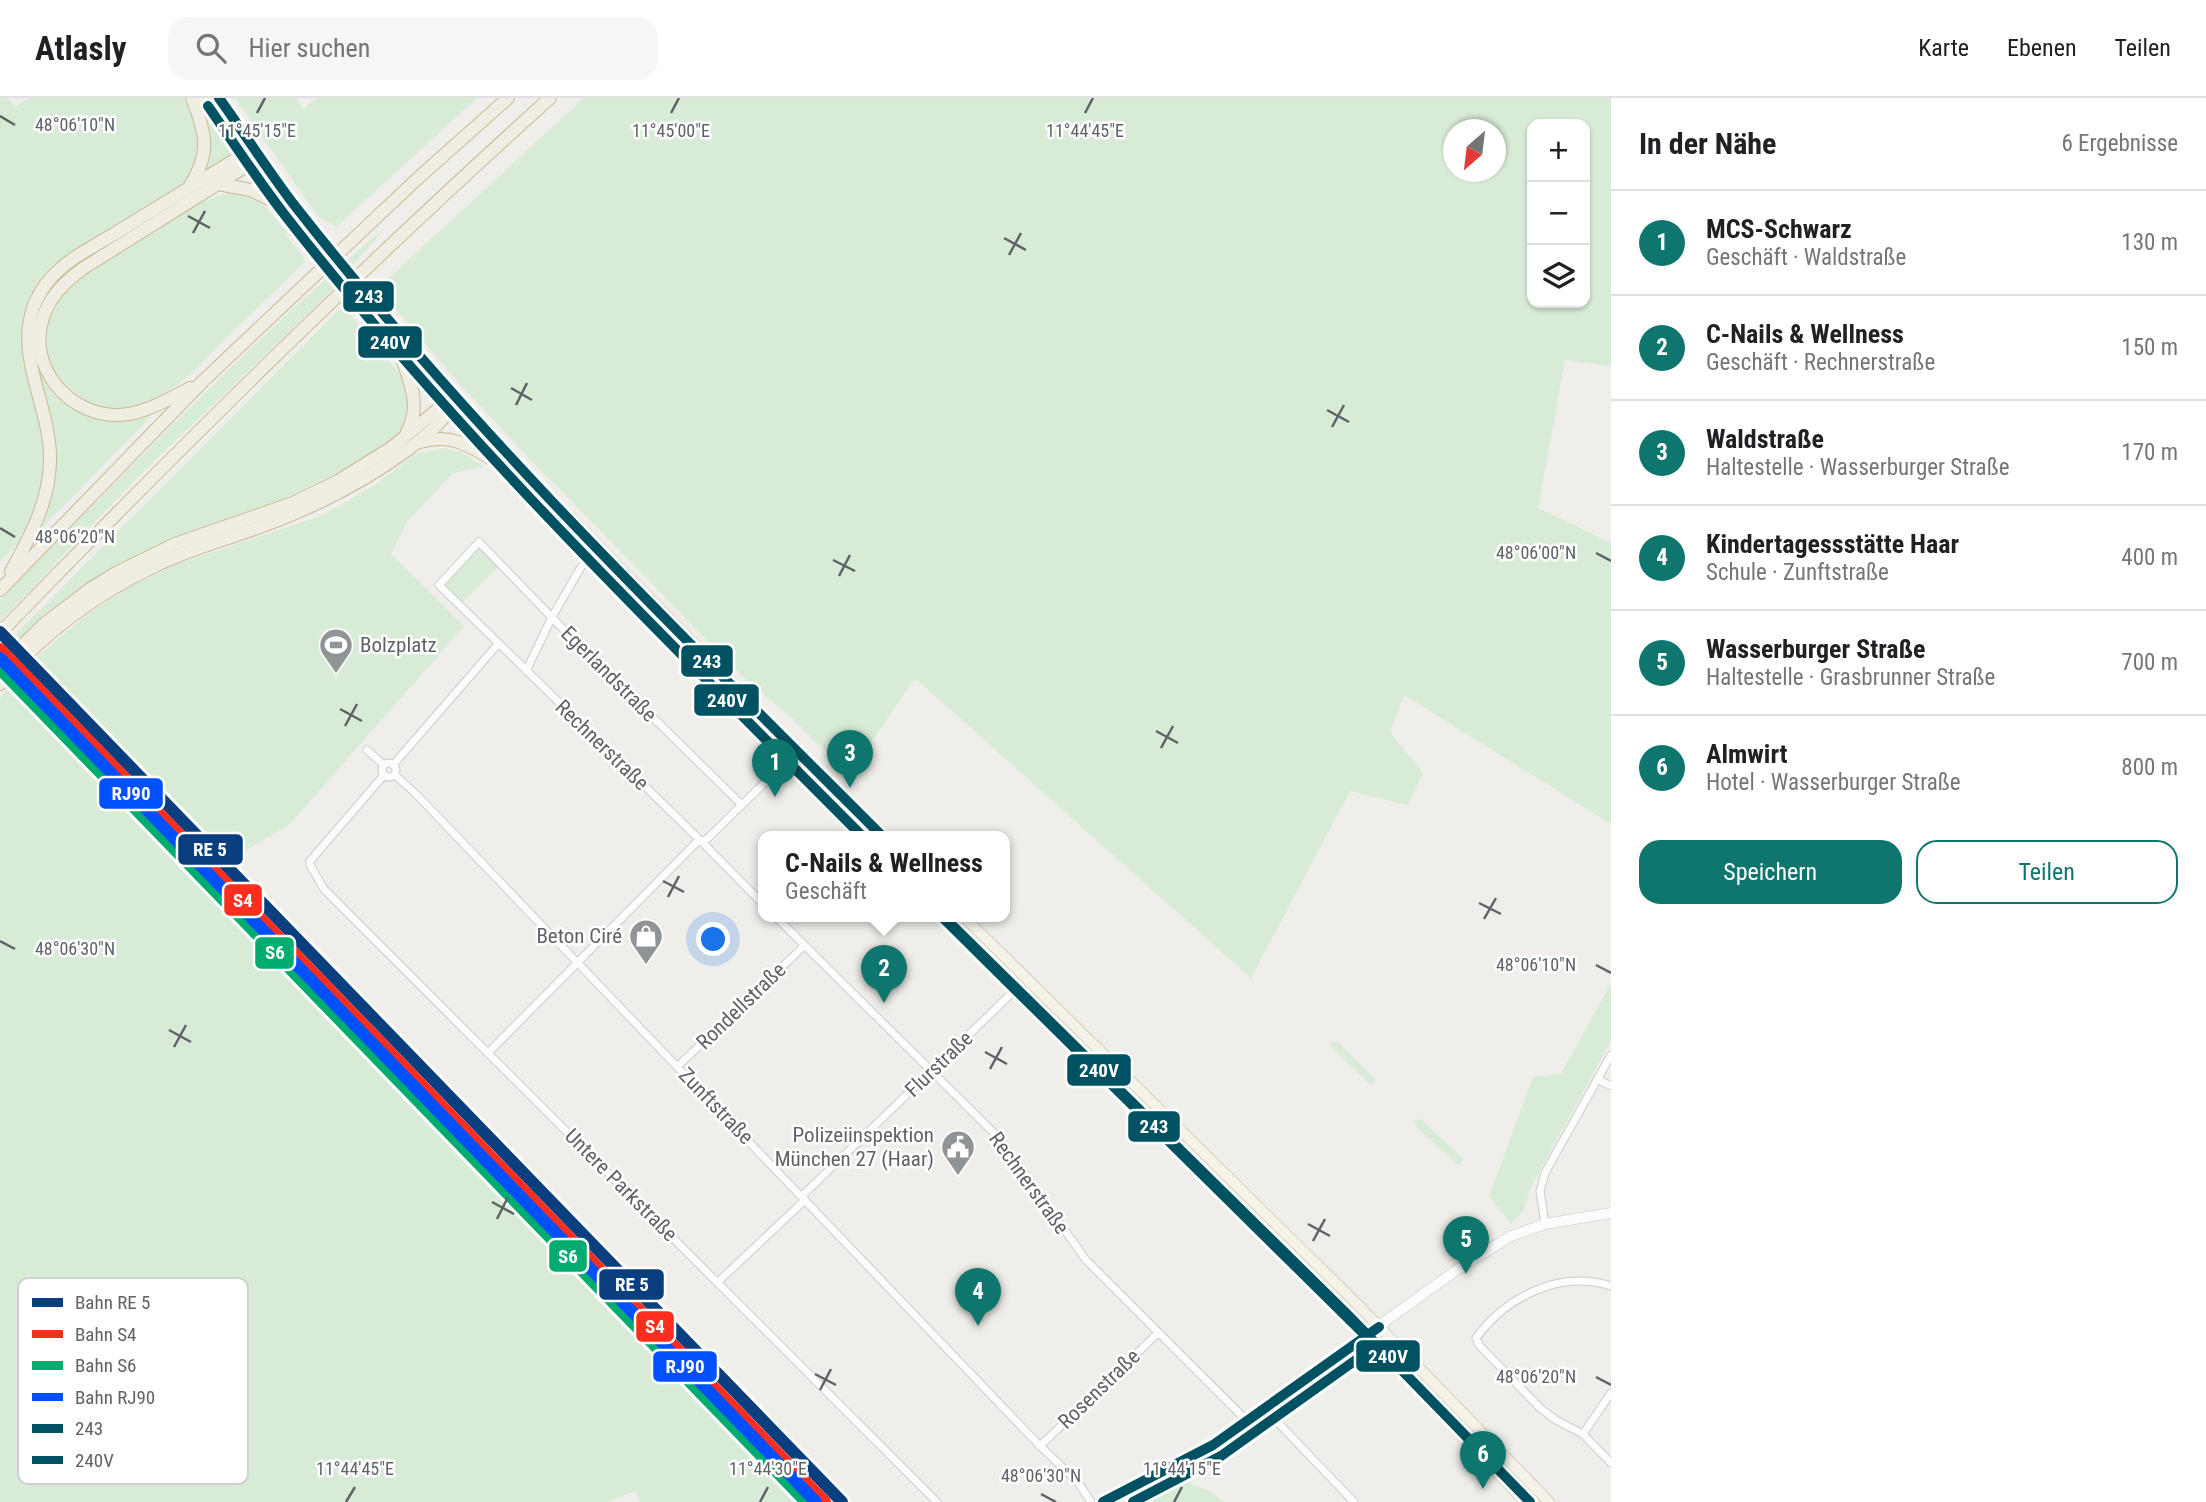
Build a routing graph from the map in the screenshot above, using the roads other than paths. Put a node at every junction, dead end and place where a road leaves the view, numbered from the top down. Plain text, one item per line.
1 (192, 98) edge
2 (200, 98) edge
3 (219, 98) edge
4 (508, 98) edge
5 (550, 98) edge
6 (257, 151) junction
7 (245, 161) junction
8 (218, 184) junction
9 (188, 189) junction
10 (273, 201) junction
11 (402, 359) junction
12 (203, 381) junction
13 (457, 398) junction
14 (446, 409) junction
15 (410, 441) junction
16 (490, 458) junction
17 (479, 542) joint
18 (588, 559) junction
19 (1, 589) edge
20 (552, 617) junction
21 (0, 633) edge
22 (498, 644) junction
23 (0, 668) edge
24 (526, 671) junction
25 (0, 684) edge
26 (367, 750) dead end
27 (798, 750) junction
28 (786, 761) junction
29 (384, 765) junction
30 (393, 765) junction
31 (384, 775) junction
32 (395, 775) junction
33 (742, 805) junction
34 (855, 831) edge
35 (877, 831) edge
36 (702, 842) junction
37 (758, 899) edge
38 (781, 922) edge
39 (947, 922) edge
40 (969, 922) edge
41 (804, 946) junction
42 (577, 962) junction
43 (1016, 990) junction
44 (489, 1052) junction
45 (1611, 1055) edge
46 (678, 1066) junction
47 (930, 1072) junction
48 (1597, 1080) junction
49 (1611, 1086) edge
50 (803, 1198) junction
51 (1611, 1213) edge
52 (1545, 1224) junction
53 (718, 1282) junction
54 (1611, 1286) edge
55 (1379, 1327) junction
56 (1158, 1333) junction
57 (1366, 1336) junction
58 (1611, 1393) edge
59 (1265, 1409) junction
60 (1248, 1422) junction
61 (1583, 1434) junction
62 (1040, 1446) junction
63 (1611, 1463) edge
64 (937, 1502) edge
65 (1091, 1502) edge
66 (1103, 1502) edge
67 (1354, 1502) edge
68 (1526, 1502) edge
69 (1549, 1502) edge

1 - 9 highway
2 - 7 main road
3 - 6 main road
4 - 12 highway
5 - 21 highway
6 - 7 highway
6 - 13 main road, bridge
7 - 8 highway
7 - 9 highway
7 - 10 main road
8 - 10 highway
8 - 12 highway
9 - 19 highway
10 - 11 main road, bridge
11 - 14 main road
11 - 15 highway
12 - 19 highway
13 - 14 highway
13 - 27 main road
14 - 15 highway
14 - 16 main road
15 - 16 highway
15 - 23 highway
15 - 25 highway
16 - 18 main road
17 - 20 street, Egerlandstraße
17 - 22 street, Rechnerstraße
18 - 20 street
18 - 28 main road
20 - 24 street
20 - 33 street, Egerlandstraße
22 - 24 street, Rechnerstraße
22 - 30 street
24 - 36 street, Rechnerstraße
26 - 29 street
27 - 28 street
27 - 35 main road
28 - 33 street
28 - 34 main road
29 - 30 street
29 - 31 street
30 - 32 street
31 - 32 street
31 - 44 street, Untere Parkstraße
32 - 42 street, Zunftstraße
33 - 36 street
36 - 37 street, Rechnerstraße
36 - 42 street
38 - 41 street, Rechnerstraße
39 - 43 main road
40 - 55 main road
41 - 46 street, Rondellstraße
41 - 47 street, Rechnerstraße
42 - 44 street
42 - 46 street, Zunftstraße
43 - 47 street, Flurstraße
43 - 57 main road
44 - 53 street, Untere Parkstraße
45 - 48 street
46 - 50 street, Zunftstraße
47 - 50 street, Flurstraße
47 - 56 street, Rechnerstraße
48 - 49 street
48 - 52 street
50 - 53 street, Flurstraße
50 - 62 street, Zunftstraße
51 - 52 main road
52 - 55 main road
53 - 64 street, Untere Parkstraße
54 - 61 street
55 - 57 main road
55 - 69 main road
56 - 60 street, Rechnerstraße
56 - 62 street, Rosenstraße
57 - 59 main road
57 - 68 main road
58 - 61 street
59 - 60 main road
59 - 67 street
60 - 66 main road
61 - 63 street
62 - 65 street, Zunftstraße

